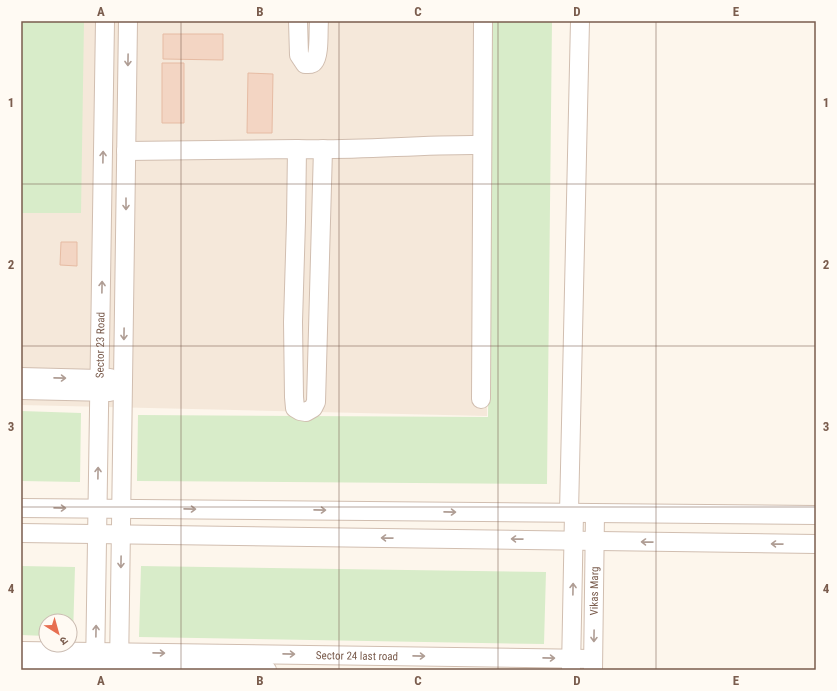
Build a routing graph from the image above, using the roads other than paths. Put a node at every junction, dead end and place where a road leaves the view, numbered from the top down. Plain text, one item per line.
1 (105, 21) edge
2 (128, 21) edge
3 (298, 21) edge
4 (318, 21) edge
5 (483, 21) edge
6 (580, 21) edge
7 (482, 145) junction
8 (297, 149) junction
9 (324, 150) junction
10 (126, 151) junction
11 (21, 377) edge
12 (99, 385) junction
13 (123, 385) junction
14 (21, 390) edge
15 (481, 399) dead end
16 (21, 508) edge
17 (98, 508) junction
18 (122, 508) junction
19 (572, 513) junction
20 (596, 513) junction
21 (816, 515) edge
22 (21, 533) edge
23 (98, 534) junction
24 (121, 534) junction
25 (574, 540) junction
26 (595, 541) junction
27 (816, 544) edge
28 (21, 651) edge
29 (96, 663) edge
30 (119, 663) edge
31 (572, 664) edge
32 (593, 664) edge
33 (21, 667) edge
34 (219, 670) edge
35 (267, 670) edge

12 -> 1 street, Sector 23 Road
2 -> 10 street
3 - 4 street
5 - 7 street
6 - 19 street, Vikas Marg
7 - 9 street
7 - 15 street
8 - 9 street
8 - 9 street
8 - 10 street
10 -> 13 street
11 -> 12 street
12 - 13 street
12 - 14 street
17 -> 12 street, Sector 23 Road
13 - 18 street
16 -> 17 street
17 - 18 street
17 - 23 street, Sector 23 Road
18 -> 19 street
18 - 24 street
19 - 20 street
19 - 25 street, Vikas Marg
20 - 21 street
20 - 26 street, Vikas Marg
22 - 23 street
23 - 24 street
29 -> 23 street, Sector 23 Road
25 -> 24 street
24 -> 30 street
25 - 26 street
31 -> 25 street, Vikas Marg
27 -> 26 street
26 -> 32 street, Vikas Marg
28 - 29 street
29 - 30 street
29 - 33 street
30 -> 31 street, Sector 24 last road
30 - 34 street
31 - 32 street, Sector 24 last road
34 - 35 street

